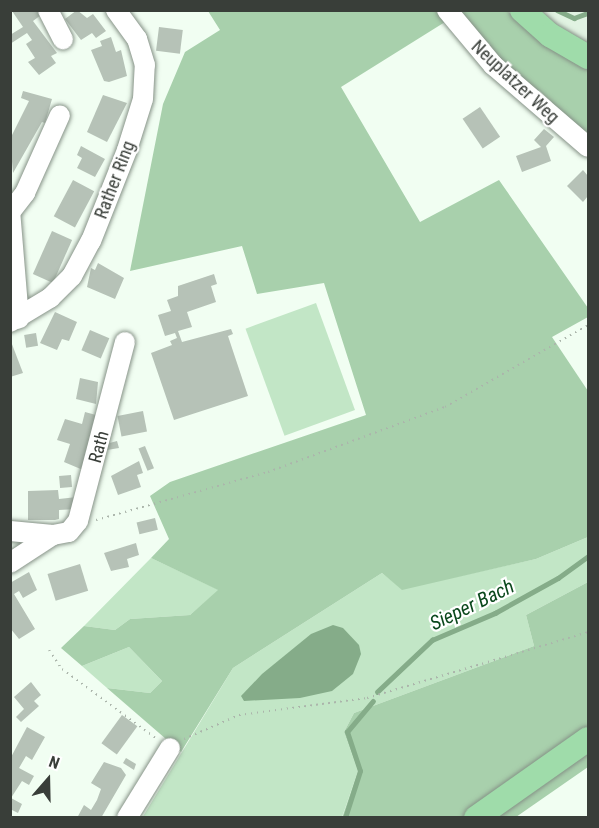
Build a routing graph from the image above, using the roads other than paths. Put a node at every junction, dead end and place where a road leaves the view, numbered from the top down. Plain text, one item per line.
1 (48, 10) edge
2 (116, 10) edge
3 (447, 10) edge
4 (522, 10) edge
5 (63, 39) dead end
6 (588, 57) edge
7 (60, 115) dead end
8 (588, 147) edge
9 (11, 210) edge
10 (15, 320) edge
11 (124, 342) dead end
12 (10, 531) edge
13 (61, 533) junction
14 (10, 563) edge
15 (588, 739) edge
16 (170, 748) road end
17 (128, 818) edge
18 (476, 818) edge

1 - 5 street
2 - 10 street, Rather Ring
3 - 8 street, Neuplatzer Weg
4 - 6 main road
7 - 9 street
9 - 10 street
11 - 13 street, Rath
12 - 13 street
13 - 14 street, Rath
15 - 18 main road
16 - 17 street

